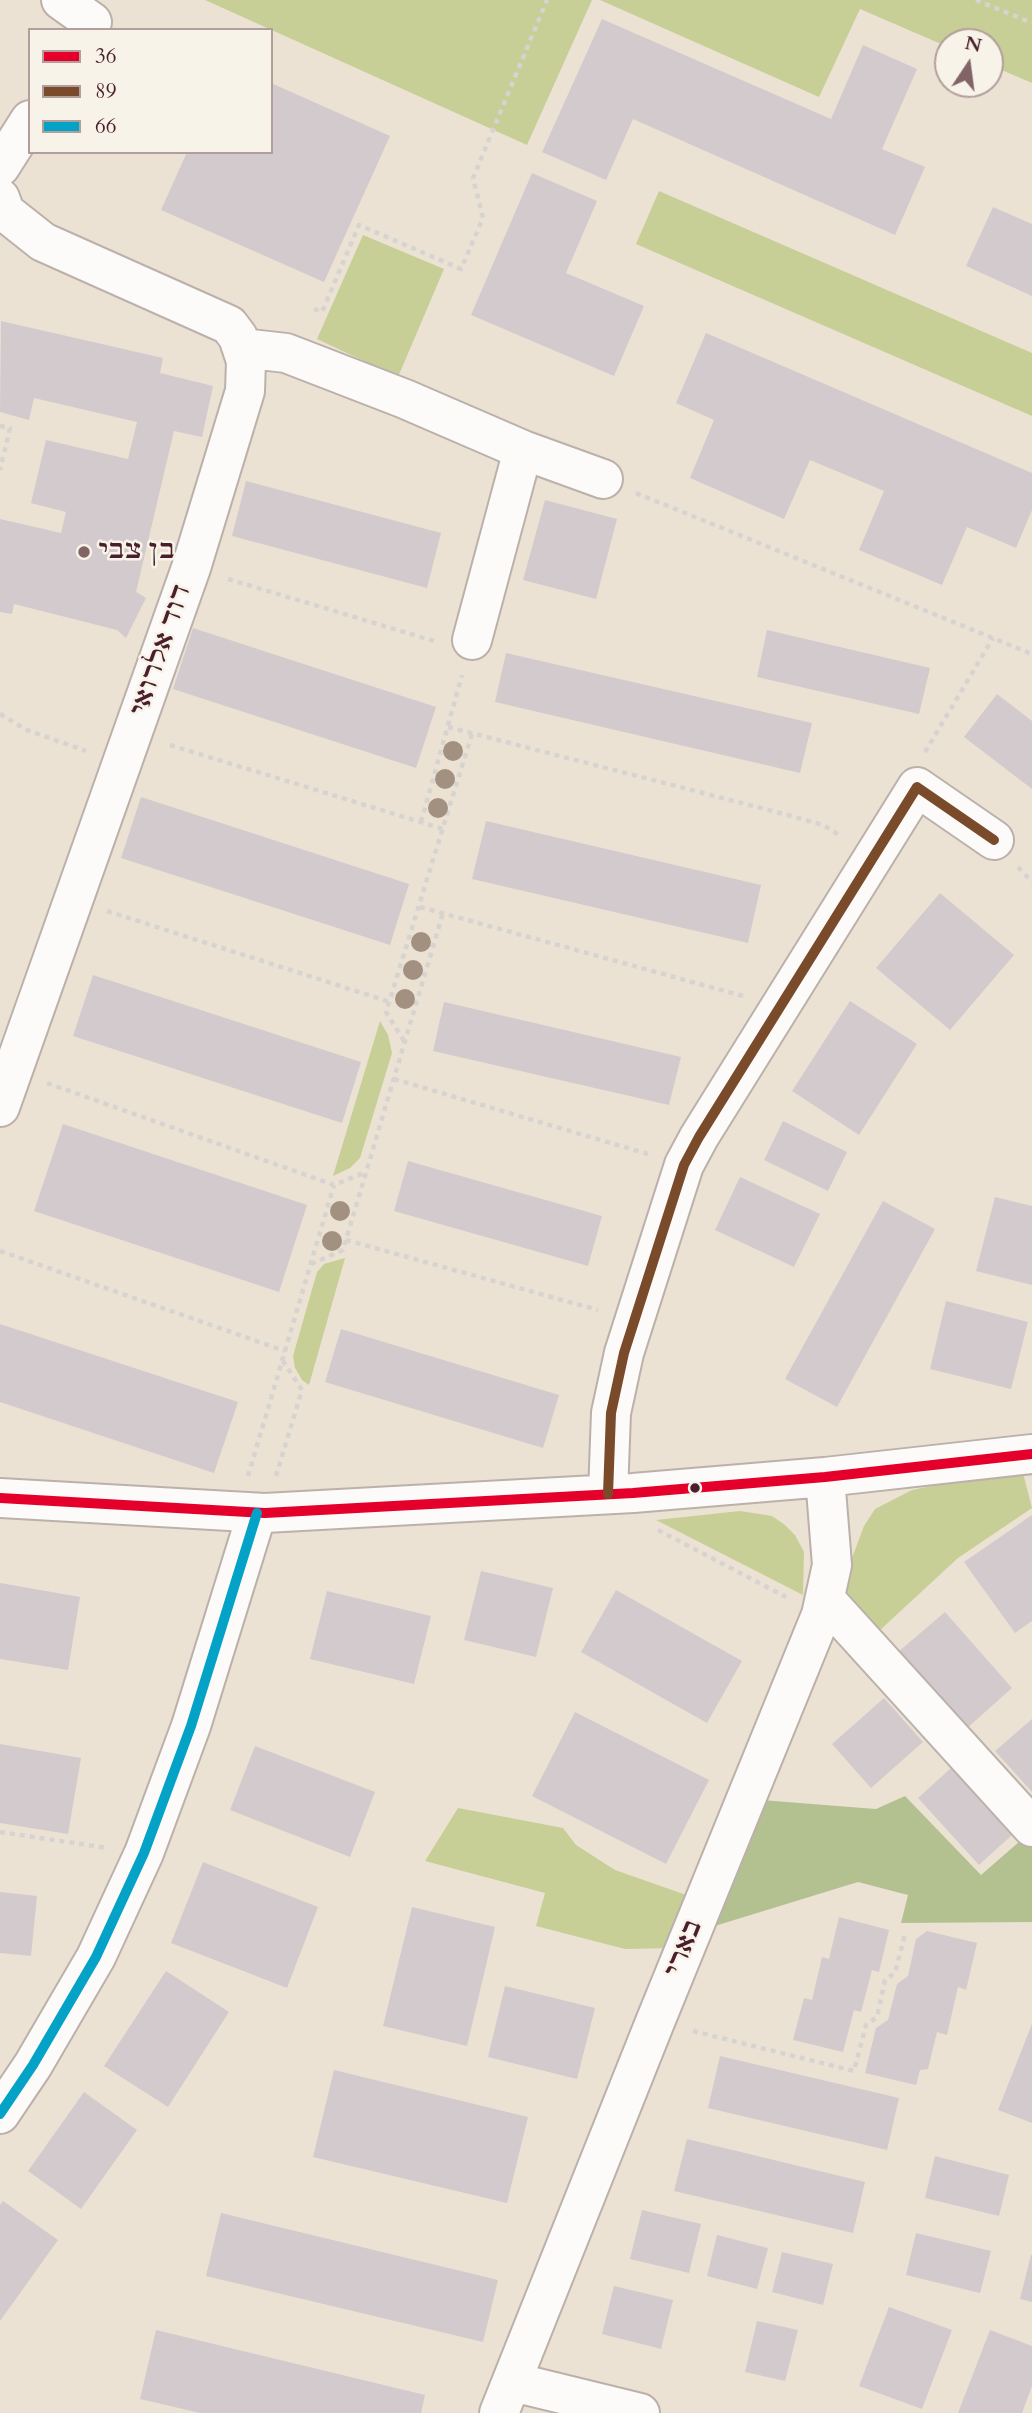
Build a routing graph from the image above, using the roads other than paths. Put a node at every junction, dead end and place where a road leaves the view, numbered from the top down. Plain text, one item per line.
1 (61, 0) edge
2 (95, 17) edge
3 (28, 123) edge
4 (0, 167) edge
5 (0, 198) edge
6 (242, 348) junction
7 (523, 450) junction
8 (603, 479) road end
9 (470, 646) road end
10 (994, 840) dead end
11 (7, 1069) edge
12 (0, 1107) edge
13 (1032, 1454) edge
14 (825, 1477) junction
15 (621, 1494) junction
16 (0, 1498) edge
17 (253, 1513) junction
18 (823, 1607) junction
19 (1032, 1827) edge
20 (16, 2064) edge
21 (0, 2114) edge
22 (506, 2398) edge
23 (640, 2413) edge

1 - 2 street
3 - 4 street
5 - 6 street
6 - 7 street
6 - 11 street, דוד אלרואי
7 - 8 street
7 - 9 street
10 - 15 street
11 - 12 street, דוד אלרואי
13 - 14 street
14 - 15 street
14 - 18 street, בארי
15 - 17 street
16 - 17 street
17 - 20 street
18 - 19 street
18 - 22 street, בארי
20 - 21 street
22 - 23 street

